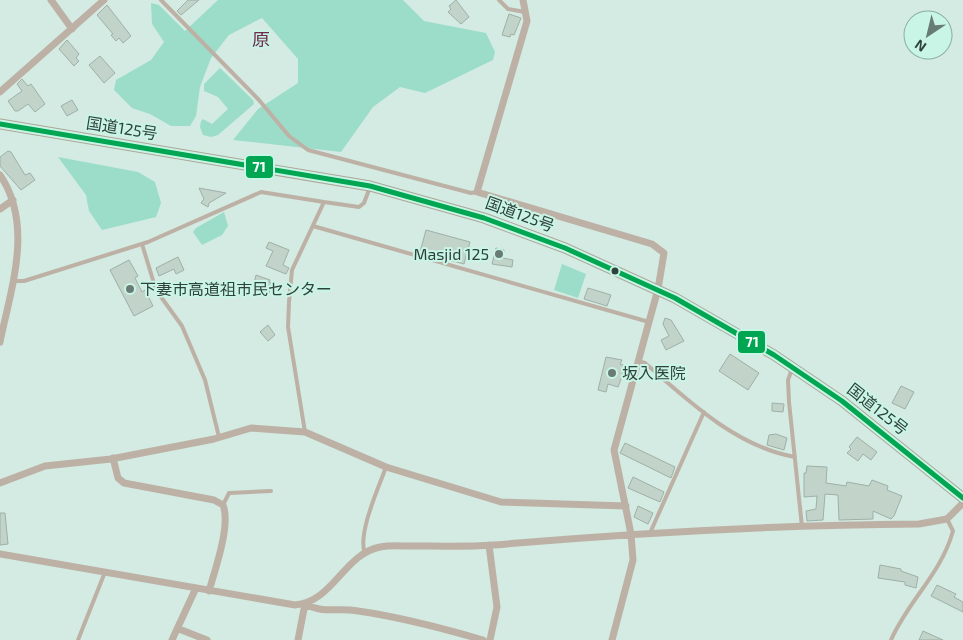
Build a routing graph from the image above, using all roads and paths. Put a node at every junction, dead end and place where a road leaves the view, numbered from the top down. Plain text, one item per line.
1 (51, 0) edge
2 (104, 0) edge
3 (162, 0) edge
4 (499, 0) edge
5 (523, 0) edge
6 (525, 12) junction
7 (72, 29) junction
8 (0, 92) edge
9 (0, 124) edge
10 (308, 150) junction
11 (306, 157) dead end
12 (0, 175) edge
13 (370, 186) junction
14 (300, 192) dead end
15 (477, 192) junction
16 (299, 199) junction
17 (13, 200) junction
18 (324, 202) junction
19 (0, 208) edge
20 (313, 226) junction
21 (142, 244) junction
22 (12, 280) junction
23 (658, 289) junction
24 (649, 322) junction
25 (0, 342) edge
26 (638, 361) junction
27 (793, 367) junction
28 (704, 412) junction
29 (305, 432) junction
30 (219, 437) junction
31 (795, 457) junction
32 (113, 458) junction
33 (386, 467) junction
34 (0, 483) edge
35 (271, 491) dead end
36 (963, 498) edge
37 (963, 503) edge
38 (223, 505) junction
39 (626, 506) junction
40 (948, 519) junction
41 (802, 527) junction
42 (650, 533) junction
43 (631, 534) junction
44 (489, 545) junction
45 (0, 554) edge
46 (365, 554) junction
47 (105, 572) junction
48 (196, 588) junction
49 (209, 590) junction
50 (305, 604) junction
51 (179, 629) junction
52 (78, 640) edge
53 (172, 640) edge
54 (207, 640) edge
55 (298, 640) edge
56 (483, 640) edge
57 (490, 640) edge
58 (612, 640) edge
59 (891, 640) edge

1 - 7 street
2 - 7 street
3 - 10 lane
4 - 6 lane
5 - 6 street
6 - 15 street
7 - 8 street
9 - 13 highway, 国道125号
10 - 11 lane
10 - 15 lane
12 - 17 street
13 - 18 lane
13 - 23 highway, 国道125号
14 - 16 lane
15 - 23 street
16 - 18 lane
16 - 21 lane
17 - 19 street
17 - 22 street
18 - 20 lane
20 - 24 lane
20 - 29 lane
21 - 22 lane
21 - 30 lane
22 - 25 street
23 - 24 street
23 - 27 highway, 国道125号
24 - 26 street
26 - 28 lane
26 - 39 street
27 - 31 lane
27 - 36 highway, 国道125号
28 - 31 lane
28 - 42 lane
29 - 30 street
29 - 33 street
30 - 32 street
31 - 41 lane
32 - 34 street
32 - 38 street
33 - 39 street
33 - 46 lane
35 - 38 lane
37 - 40 street
38 - 49 street
39 - 43 street
40 - 41 street
40 - 59 lane
41 - 42 street
42 - 43 street
43 - 44 street
43 - 58 street
44 - 46 street
44 - 57 street
45 - 47 street
46 - 50 street
47 - 48 street
47 - 52 lane
48 - 49 street
48 - 51 street
49 - 50 street
50 - 55 street
50 - 56 street
51 - 53 street
51 - 54 street

